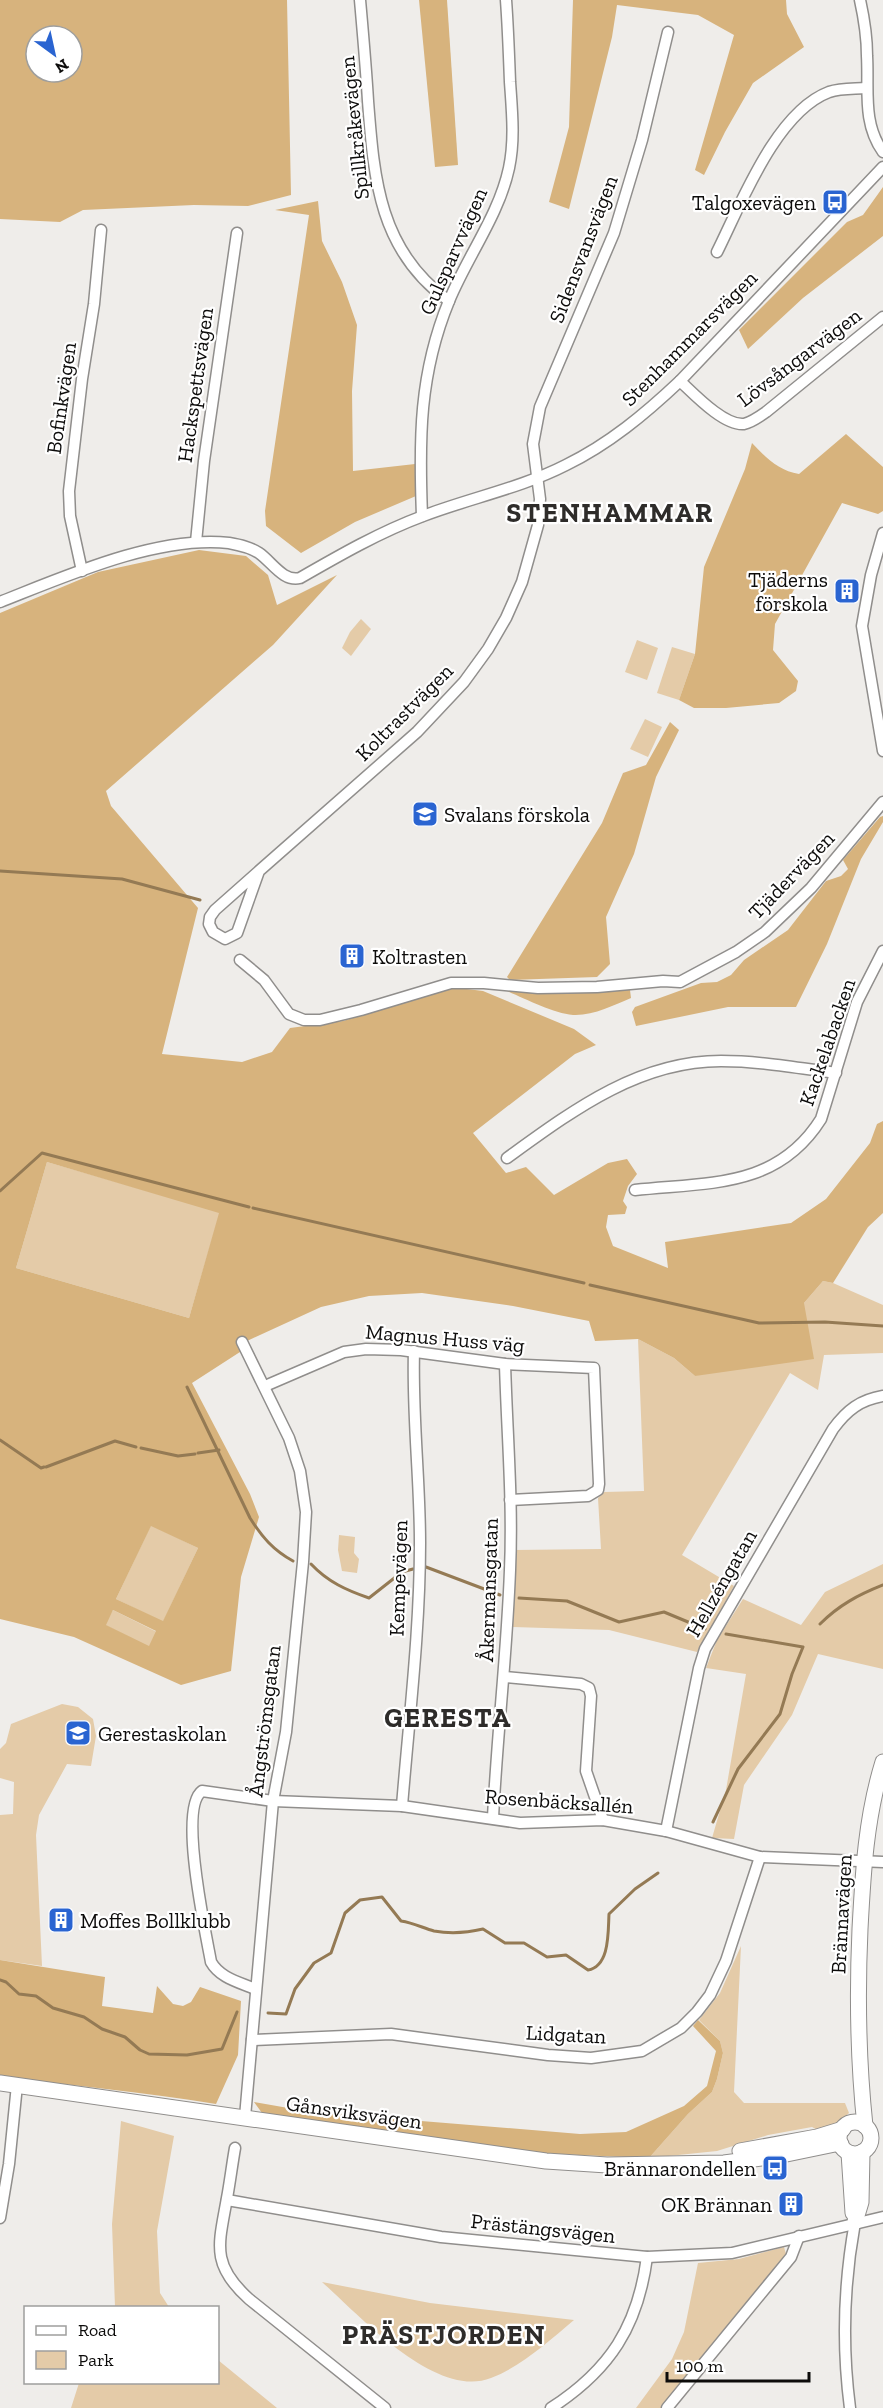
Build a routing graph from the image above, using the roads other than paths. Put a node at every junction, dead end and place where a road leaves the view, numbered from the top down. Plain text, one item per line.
1 (360, 0) edge
2 (506, 0) edge
3 (860, 0) edge
4 (668, 33) dead end
5 (866, 88) junction
6 (883, 152) edge
7 (883, 167) edge
8 (101, 230) dead end
9 (237, 233) dead end
10 (717, 252) dead end
11 (448, 301) junction
12 (883, 317) edge
13 (680, 381) junction
14 (538, 477) junction
15 (422, 516) junction
16 (883, 533) edge
17 (196, 543) junction
18 (82, 571) junction
19 (0, 602) edge
20 (883, 751) edge
21 (883, 802) edge
22 (259, 871) junction
23 (883, 951) edge
24 (240, 960) dead end
25 (836, 1073) junction
26 (507, 1158) dead end
27 (635, 1190) dead end
28 (242, 1342) dead end
29 (414, 1351) junction
30 (505, 1364) junction
31 (265, 1386) junction
32 (883, 1396) edge
33 (510, 1500) junction
34 (505, 1677) junction
35 (883, 1762) edge
36 (273, 1801) junction
37 (402, 1806) junction
38 (493, 1818) junction
39 (603, 1820) junction
40 (666, 1831) junction
41 (760, 1857) junction
42 (863, 1861) junction
43 (883, 1862) edge
44 (255, 1989) junction
45 (252, 2040) junction
46 (0, 2082) edge
47 (17, 2085) junction
48 (245, 2117) junction
49 (883, 2125) edge
50 (859, 2138) edge
51 (235, 2148) dead end
52 (227, 2199) junction
53 (883, 2217) edge
54 (0, 2218) edge
55 (855, 2222) junction
56 (799, 2236) junction
57 (647, 2258) junction
58 (385, 2408) edge
59 (551, 2408) edge
60 (667, 2408) edge
61 (850, 2408) edge

1 - 11 street, Spillkråkevägen
2 - 11 street, Gulsparvvägen
3 - 5 street
4 - 14 street, Sidensvansvägen
5 - 6 street
5 - 10 street
7 - 13 street, Stenhammarsvägen
8 - 18 street, Bofinkvägen
9 - 17 street, Hackspettsvägen
11 - 15 street, Gulsparvvägen
12 - 13 street, Lövsångarvägen
13 - 14 street, Stenhammarsvägen
14 - 15 street, Stenhammarsvägen
14 - 22 street, Koltrastvägen
15 - 17 street, Stenhammarsvägen
16 - 20 street
17 - 18 street
18 - 19 street
21 - 24 street, Tjädervägen
22 - 22 street, Koltrastvägen
23 - 25 street, Kackelabacken
25 - 26 street
25 - 27 street, Kackelabacken
28 - 31 street, Ångströmsgatan
29 - 30 street, Magnus Huss väg
29 - 31 street, Magnus Huss väg
29 - 37 street, Kempevägen
30 - 33 street, Åkermansgatan
30 - 33 street, Magnus Huss väg
31 - 36 street, Ångströmsgatan
32 - 40 street, Hellzéngatan
33 - 34 street, Åkermansgatan
34 - 38 street, Åkermansgatan
34 - 39 street
35 - 42 main road, Brännavägen
36 - 37 street, Rosenbäcksallén
36 - 44 street, Ångströmsgatan
36 - 44 street, Rosenbäcksallén
37 - 38 street, Rosenbäcksallén
38 - 39 street, Rosenbäcksallén
39 - 40 street, Rosenbäcksallén
40 - 41 street, Rosenbäcksallén
41 - 42 street, Rosenbäcksallén
41 - 45 street, Lidgatan
42 - 43 street, Rosenbäcksallén
42 - 50 main road, Brännavägen
44 - 45 street, Ångströmsgatan
45 - 48 street, Ångströmsgatan
46 - 47 main road, Gånsviksvägen
47 - 48 main road, Gånsviksvägen
47 - 54 street
48 - 50 main road, Gånsviksvägen
49 - 50 main road, Gånsviksvägen
50 - 55 main road, Brännavägen
51 - 52 street
52 - 57 street, Prästängsvägen
52 - 58 street
53 - 55 street, Prästängsvägen
55 - 56 street, Prästängsvägen
55 - 61 street, Brännavägen
56 - 57 street, Prästängsvägen
56 - 60 street
57 - 59 street

